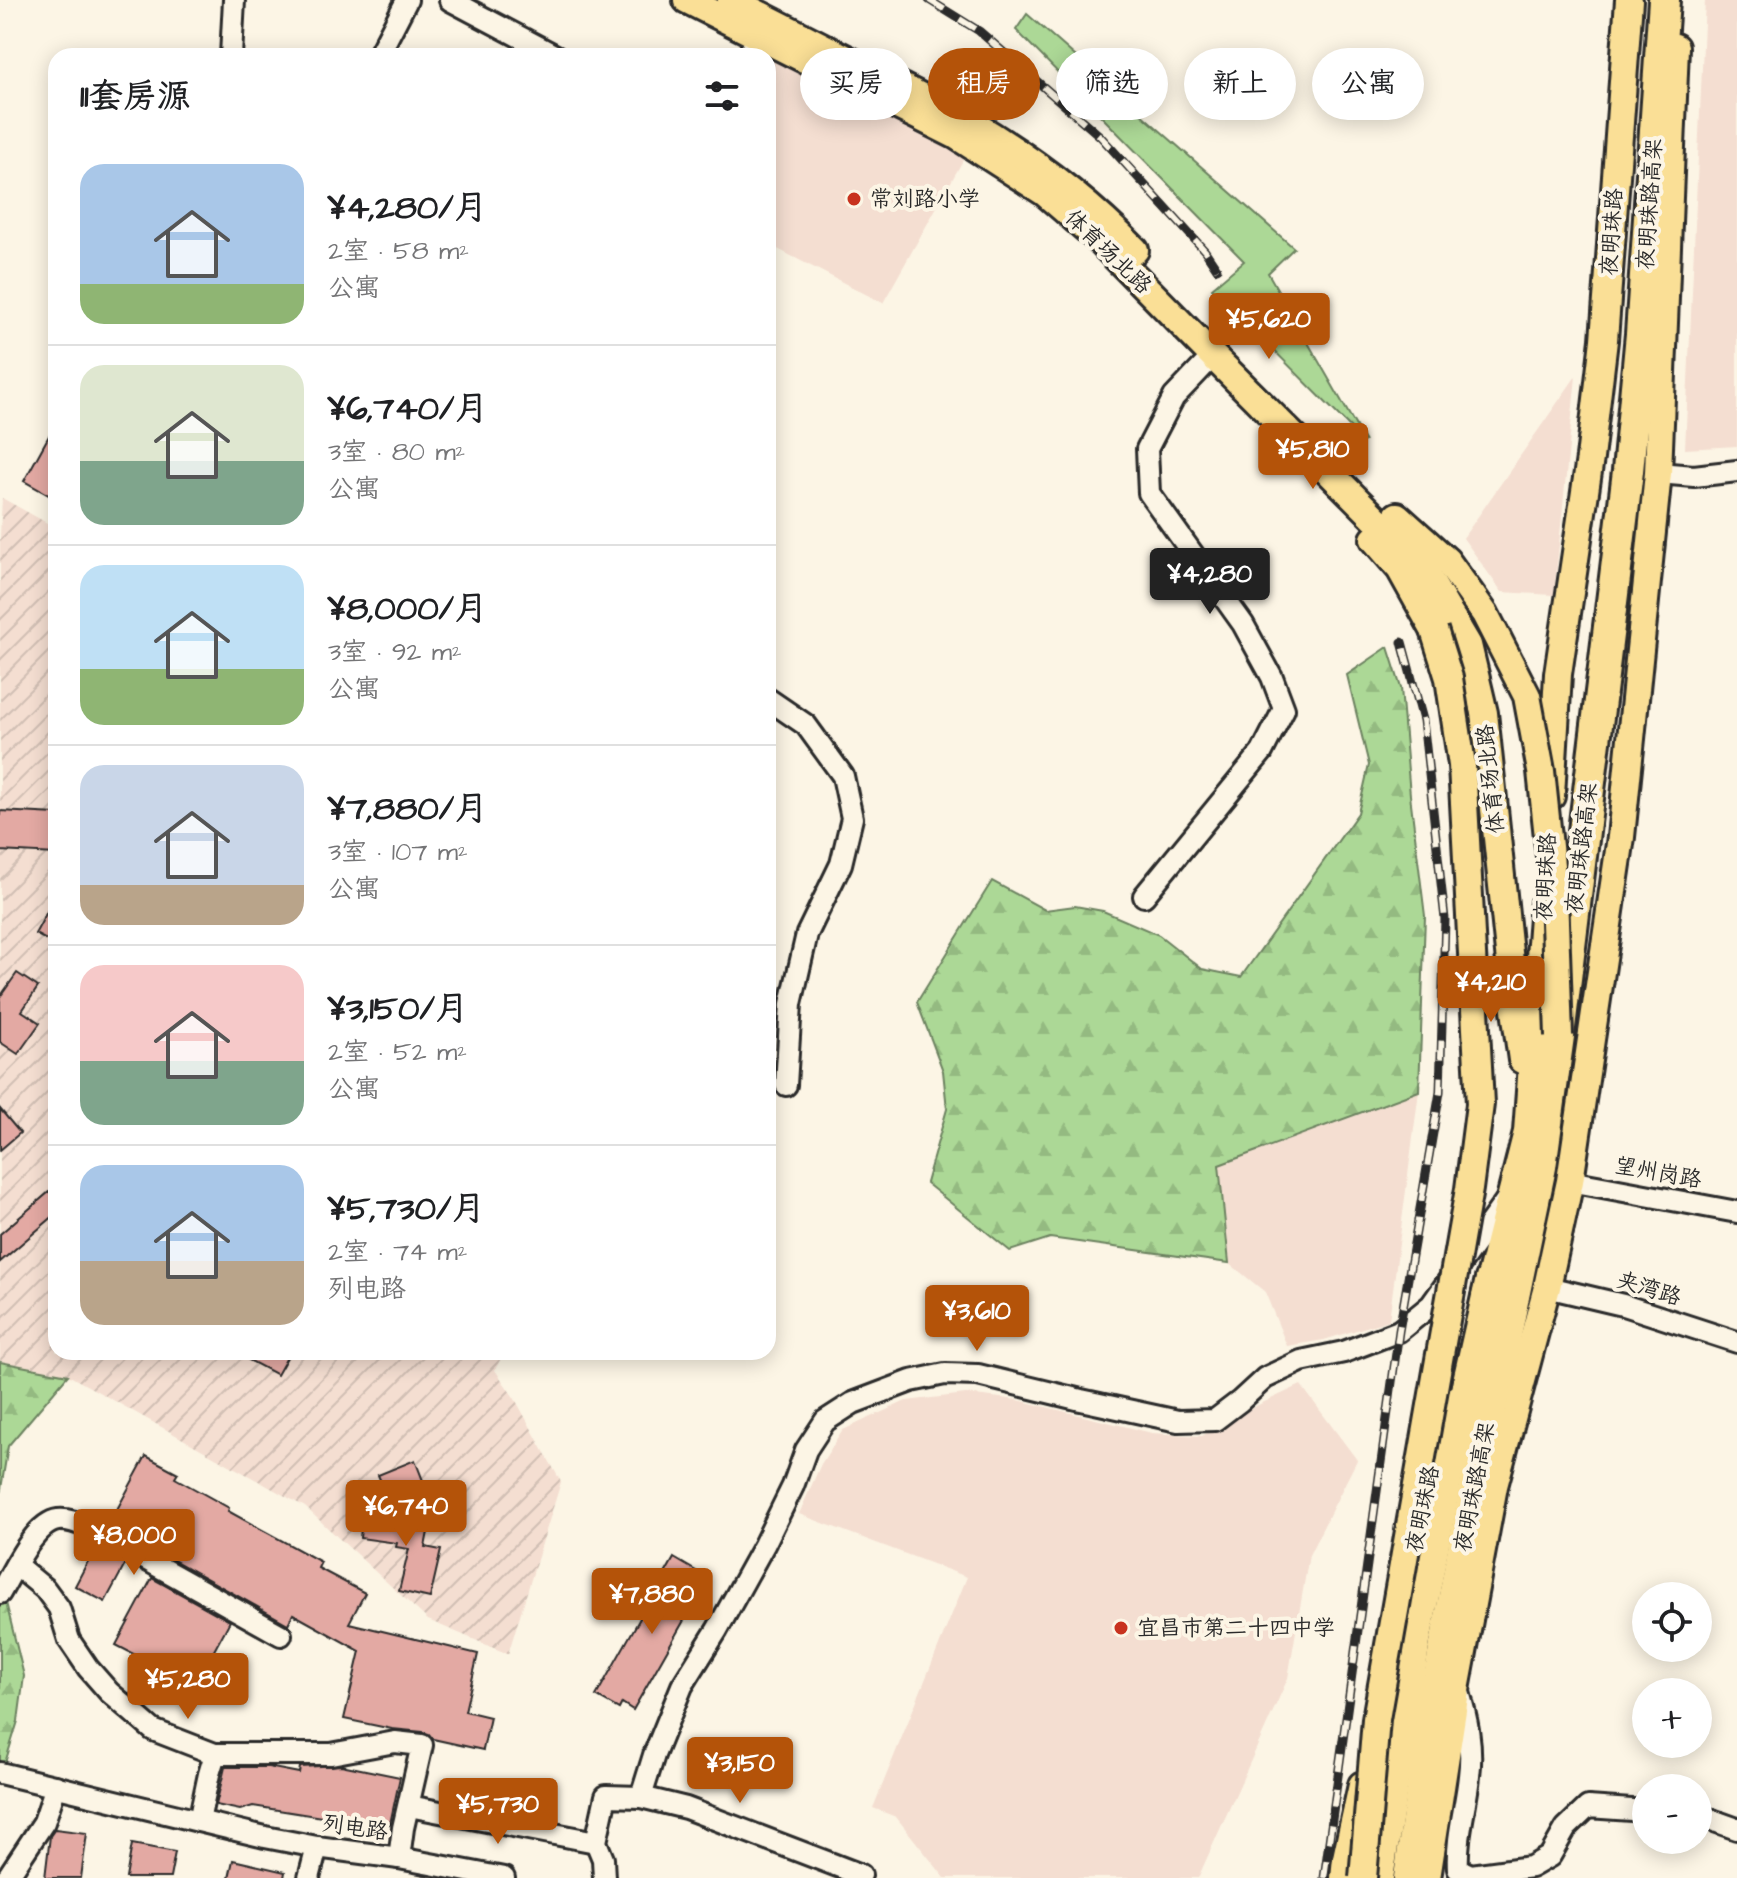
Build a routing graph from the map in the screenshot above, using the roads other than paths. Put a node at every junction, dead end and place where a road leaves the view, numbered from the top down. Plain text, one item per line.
1 (234, 0) edge
2 (407, 0) edge
3 (450, 0) edge
4 (687, 0) edge
5 (731, 0) edge
6 (1629, 0) edge
7 (1664, 0) edge
8 (1677, 0) edge
9 (753, 46) edge
10 (231, 48) edge
11 (382, 48) edge
12 (541, 48) edge
13 (776, 56) edge
14 (1216, 351) junction
15 (1737, 471) edge
16 (1658, 473) junction
17 (776, 704) edge
18 (1144, 896) dead end
19 (1511, 936) junction
20 (1541, 954) junction
21 (1559, 1036) junction
22 (786, 1085) dead end
23 (1529, 1105) junction
24 (1570, 1181) junction
25 (1512, 1192) junction
26 (1737, 1212) edge
27 (1491, 1279) junction
28 (1547, 1287) junction
29 (1737, 1342) edge
30 (16, 1565) junction
31 (0, 1593) edge
32 (281, 1635) dead end
33 (1457, 1684) junction
34 (215, 1754) junction
35 (0, 1773) edge
36 (56, 1786) junction
37 (641, 1797) junction
38 (409, 1806) junction
39 (1632, 1810) edge
40 (1712, 1820) edge
41 (199, 1821) junction
42 (1737, 1829) edge
43 (596, 1842) junction
44 (317, 1847) junction
45 (399, 1858) junction
46 (10, 1872) edge
47 (861, 1875) dead end
48 (309, 1878) edge
49 (504, 1878) edge
50 (604, 1878) edge
51 (1344, 1878) edge
52 (1363, 1878) edge
53 (1378, 1878) edge
54 (1409, 1878) edge
55 (1427, 1878) edge

1 - 10 street
2 - 11 street
3 - 12 street
4 - 9 main road, 体育场北路
5 - 14 main road, 体育场北路
6 - 20 main road, 夜明珠路
7 - 21 highway, 夜明珠路高架, bridge
8 - 16 main road
13 - 14 main road, 体育场北路
14 - 18 street
14 - 19 main road, 体育场北路
14 - 21 main road, bridge
14 - 52 main road, bridge
15 - 16 street
16 - 24 main road
17 - 22 street
19 - 20 main road
19 - 23 main road
20 - 23 main road, 夜明珠路
21 - 54 highway, 夜明珠路高架
23 - 25 main road, 夜明珠路
24 - 26 street, 望州岗路
24 - 28 main road
25 - 27 main road, 夜明珠路
25 - 37 street
27 - 51 main road, 夜明珠路
27 - 53 highway, 夜明珠路高架
28 - 29 street, 夹湾路
28 - 33 main road
30 - 31 street
30 - 32 street
30 - 34 street
33 - 39 street
33 - 55 main road
34 - 38 street
34 - 41 street
35 - 36 street, 列电路
36 - 41 street, 列电路
36 - 46 street
37 - 43 street
37 - 47 street
38 - 43 street
38 - 45 street
40 - 42 street
41 - 44 street, 列电路
43 - 50 street
44 - 45 street, 列电路
44 - 48 street
45 - 49 street, 列电路

